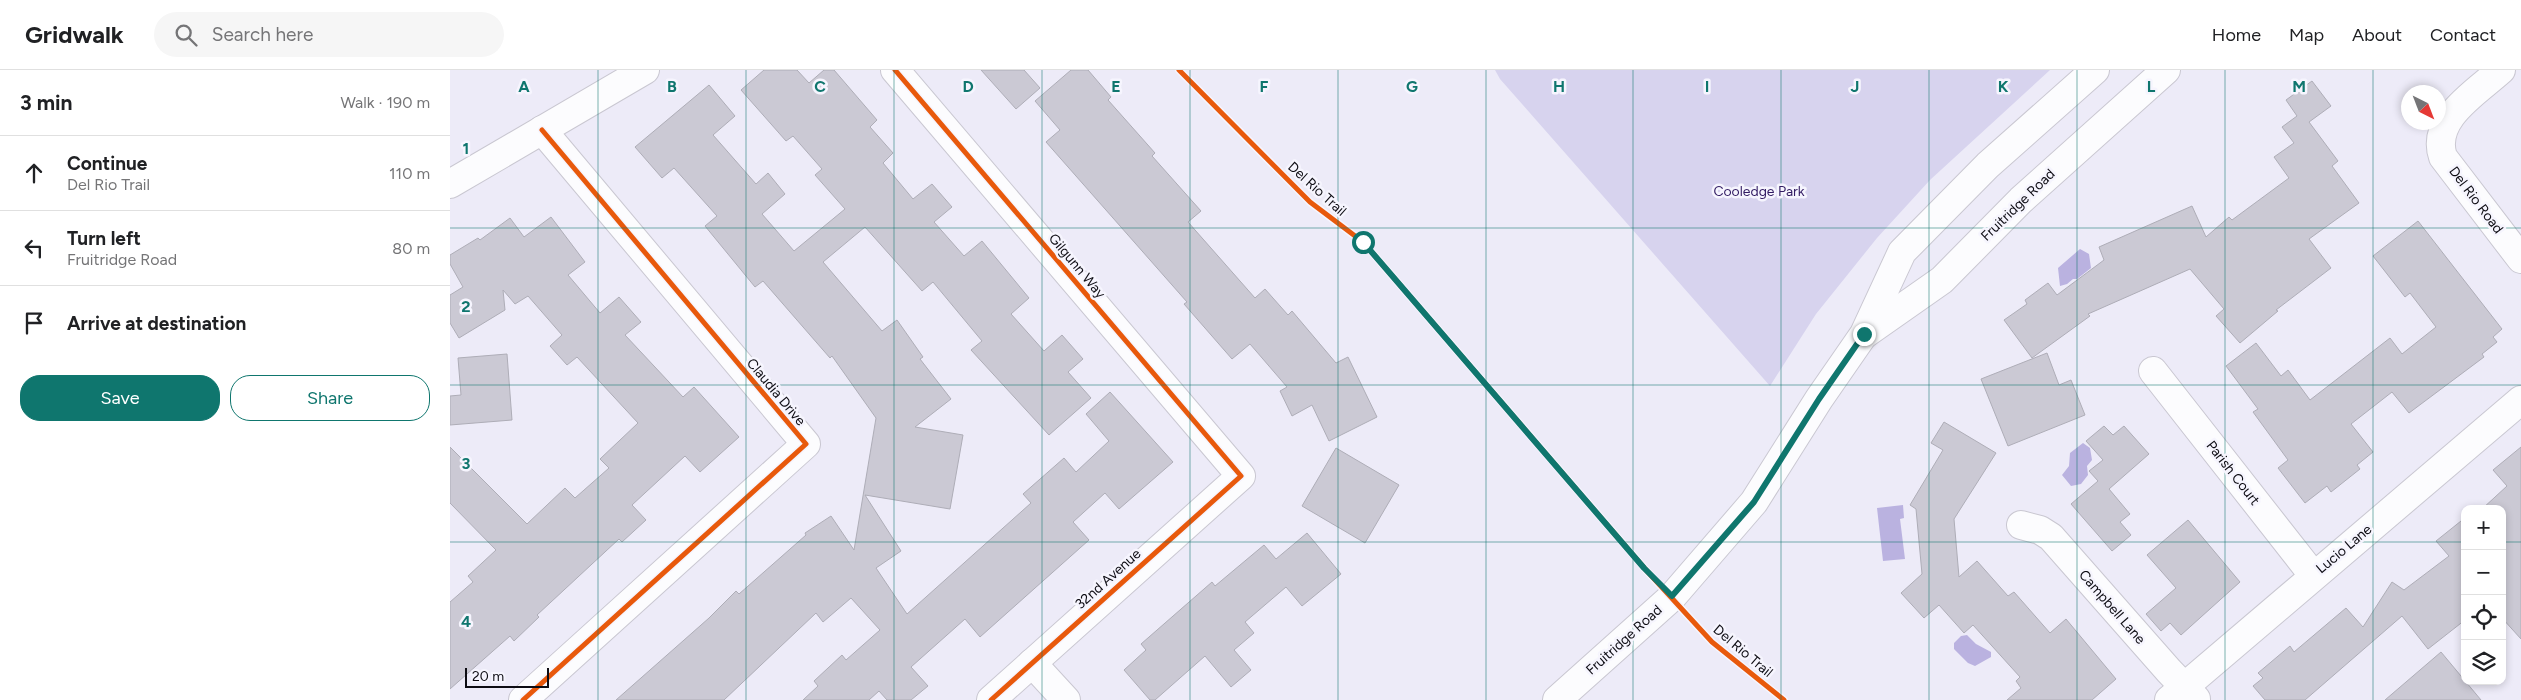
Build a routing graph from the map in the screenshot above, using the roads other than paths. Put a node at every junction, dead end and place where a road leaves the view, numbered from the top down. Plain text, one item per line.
1 (644, 70) edge
2 (895, 70) edge
3 (2095, 70) edge
4 (2166, 70) edge
5 (2501, 70) edge
6 (542, 130) junction
7 (450, 184) edge
8 (2521, 259) edge
9 (1864, 334) junction
10 (2153, 371) dead end
11 (2521, 400) edge
12 (1241, 476) joint
13 (2021, 525) dead end
14 (2313, 576) junction
15 (1032, 663) junction
16 (2183, 695) edge
17 (523, 700) edge
18 (991, 700) edge
19 (1066, 700) edge
20 (1557, 700) edge

1 - 6 street
2 - 12 street, Gilgunn Way
3 - 9 street, Fruitridge Road
4 - 9 street, Fruitridge Road
5 - 8 street, Del Rio Road
6 - 7 street
6 - 17 street, Claudia Drive
9 - 20 street, Fruitridge Road
10 - 14 street, Parish Court
11 - 14 street, Lucio Lane
12 - 15 street, 32nd Avenue
13 - 16 street, Campbell Lane
14 - 16 street, Lucio Lane
15 - 18 street, 32nd Avenue
15 - 19 street

